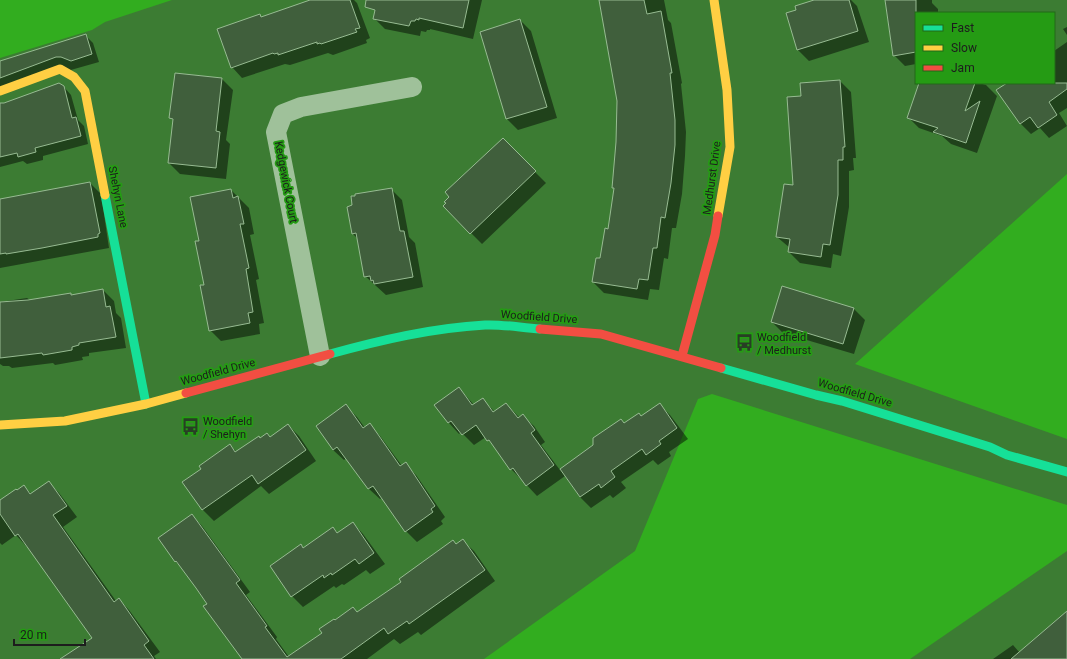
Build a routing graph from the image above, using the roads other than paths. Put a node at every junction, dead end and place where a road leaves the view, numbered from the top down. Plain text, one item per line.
1 (714, 0) edge
2 (412, 87) dead end
3 (0, 91) edge
4 (320, 356) junction
5 (682, 356) junction
6 (146, 404) junction
7 (0, 425) edge
8 (1067, 472) edge

1 - 5 street, Medhurst Drive
2 - 4 street, Kedgewick Court
3 - 6 street, Shehyn Lane
4 - 5 street, Woodfield Drive
4 - 6 street, Woodfield Drive
5 - 8 street, Woodfield Drive
6 - 7 street, Woodfield Drive

